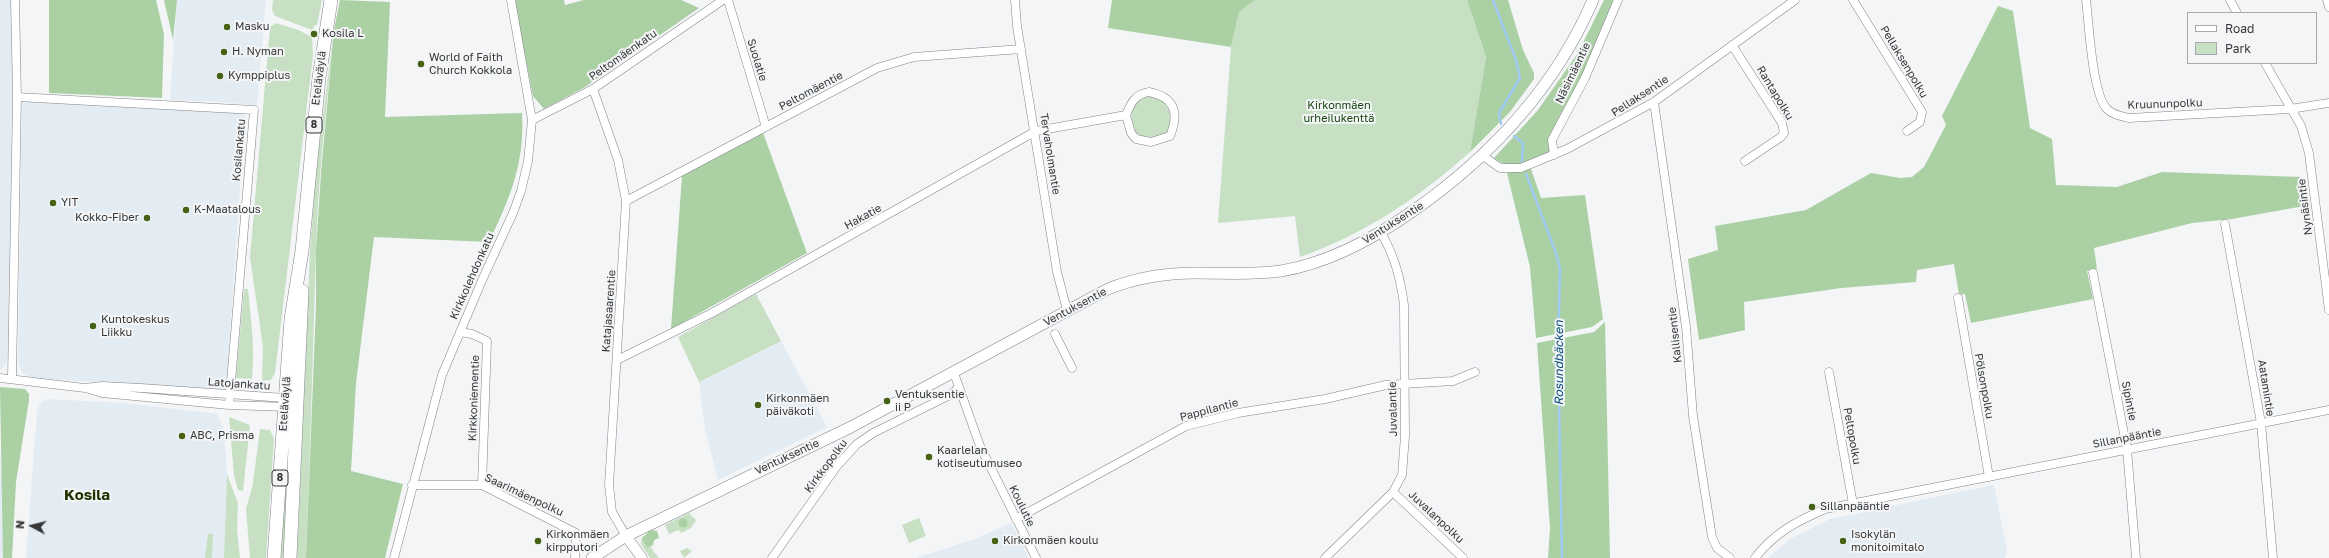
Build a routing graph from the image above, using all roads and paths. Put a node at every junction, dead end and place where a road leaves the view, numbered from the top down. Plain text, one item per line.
1 (15, 0) edge
2 (331, 0) edge
3 (511, 0) edge
4 (723, 0) edge
5 (728, 0) edge
6 (1015, 0) edge
7 (1593, 0) edge
8 (1618, 0) edge
9 (1795, 0) edge
10 (1853, 0) edge
11 (2086, 0) edge
12 (2230, 0) edge
13 (2327, 0) edge
14 (2329, 7) edge
15 (2236, 12) edge
16 (1732, 45) junction
17 (1021, 49) junction
18 (2266, 64) edge
19 (593, 89) junction
20 (16, 97) junction
21 (1654, 102) junction
22 (2329, 103) edge
23 (2290, 109) junction
24 (1126, 115) junction
25 (532, 120) junction
26 (766, 127) junction
27 (1036, 131) junction
28 (1907, 131) dead end
29 (1554, 155) junction
30 (1483, 156) junction
31 (1745, 161) dead end
32 (626, 201) junction
33 (2225, 224) dead end
34 (1381, 233) junction
35 (2093, 273) dead end
36 (1958, 298) dead end
37 (1067, 310) junction
38 (2329, 310) edge
39 (460, 332) junction
40 (1055, 334) dead end
41 (617, 360) junction
42 (1072, 368) dead end
43 (1476, 372) dead end
44 (1829, 372) dead end
45 (954, 373) junction
46 (0, 378) edge
47 (12, 378) junction
48 (1404, 384) junction
49 (959, 387) junction
50 (85, 388) junction
51 (230, 394) junction
52 (289, 404) junction
53 (229, 405) junction
54 (2329, 410) edge
55 (2261, 423) junction
56 (2127, 449) junction
57 (1989, 477) junction
58 (412, 485) junction
59 (482, 485) junction
60 (1394, 492) junction
61 (1853, 504) junction
62 (1016, 519) junction
63 (626, 536) junction
64 (274, 558) edge
65 (290, 558) edge
66 (394, 558) edge
67 (575, 558) edge
68 (592, 558) edge
69 (642, 558) edge
70 (772, 558) edge
71 (1036, 558) edge
72 (1325, 558) edge
73 (1463, 558) edge
74 (1730, 558) edge
75 (1756, 558) edge
76 (2136, 558) edge
77 (2273, 558) edge

1 - 20 street
2 - 52 highway, Eteläväylä / 8
3 - 25 street, Kirkkolehdonkatu
4 - 19 street, Peltomäenkatu
5 - 26 street, Suolatie
6 - 17 street, Tervaholmantie
7 - 30 main road, Ventuksentie
8 - 29 street, Näsimäentie
9 - 16 street, Pellaksentie
10 - 28 street, Pellaksenpolku
11 - 23 street, Kruununpolku
12 - 15 street
13 - 14 street
16 - 21 street, Pellaksentie
16 - 31 street, Rantapolku
17 - 26 street, Peltomäentie
17 - 27 street, Tervaholmantie
18 - 23 street, Nynäsintie
19 - 25 street, Peltomäenkatu
19 - 32 street, Katajasaarentie
20 - 47 street
20 - 51 street, Kosilankatu
21 - 29 street, Pellaksentie
21 - 74 street, Kallisentie
22 - 23 street, Kruununpolku
23 - 38 street, Nynäsintie
24 - 24 street
24 - 27 street, Hakatie
25 - 39 street, Kirkkolehdonkatu
26 - 32 street, Peltomäentie
27 - 37 street, Tervaholmantie
27 - 41 street, Hakatie
29 - 30 street, Pellaksentie
30 - 34 main road, Ventuksentie
32 - 41 street, Katajasaarentie
33 - 55 street, Aatamintie
34 - 37 main road, Ventuksentie
34 - 48 street, Juvalantie
35 - 56 street, Sipintie
36 - 57 street, Pölsonpolku
37 - 45 main road, Ventuksentie
39 - 58 street, Kirkkolehdonkatu
39 - 59 street, Kirkkoniementie
40 - 42 street
41 - 63 street, Katajasaarentie
43 - 48 street, Pappilantie
44 - 61 street, Peltopolku
45 - 49 street, Koulutie
45 - 63 main road, Ventuksentie
46 - 47 street, Latojankatu
47 - 50 street, Latojankatu
48 - 60 street, Juvalantie
48 - 62 street, Pappilantie
49 - 62 street, Koulutie
49 - 70 street, Kirkkopolku
50 - 51 street, Latojankatu
50 - 53 street, Latojankatu
51 - 52 street, Latojankatu
51 - 53 street, Kosilankatu
52 - 53 street, Latojankatu
52 - 64 highway, Eteläväylä / 8
52 - 65 highway, Eteläväylä / 8
54 - 55 street, Sillanpääntie
55 - 56 street, Sillanpääntie
55 - 77 street, Aatamintie
56 - 57 street, Sillanpääntie
56 - 76 street, Sipintie
57 - 61 street, Sillanpääntie
58 - 59 street, Saarimäenpolku
58 - 66 street, Kirkkolehdonkatu
59 - 67 street, Saarimäenpolku
60 - 72 street, Juvalantie
60 - 73 street, Juvalanpolku
61 - 75 street, Sillanpääntie
62 - 71 street, Koulutie
63 - 68 main road, Ventuksentie
63 - 69 street

